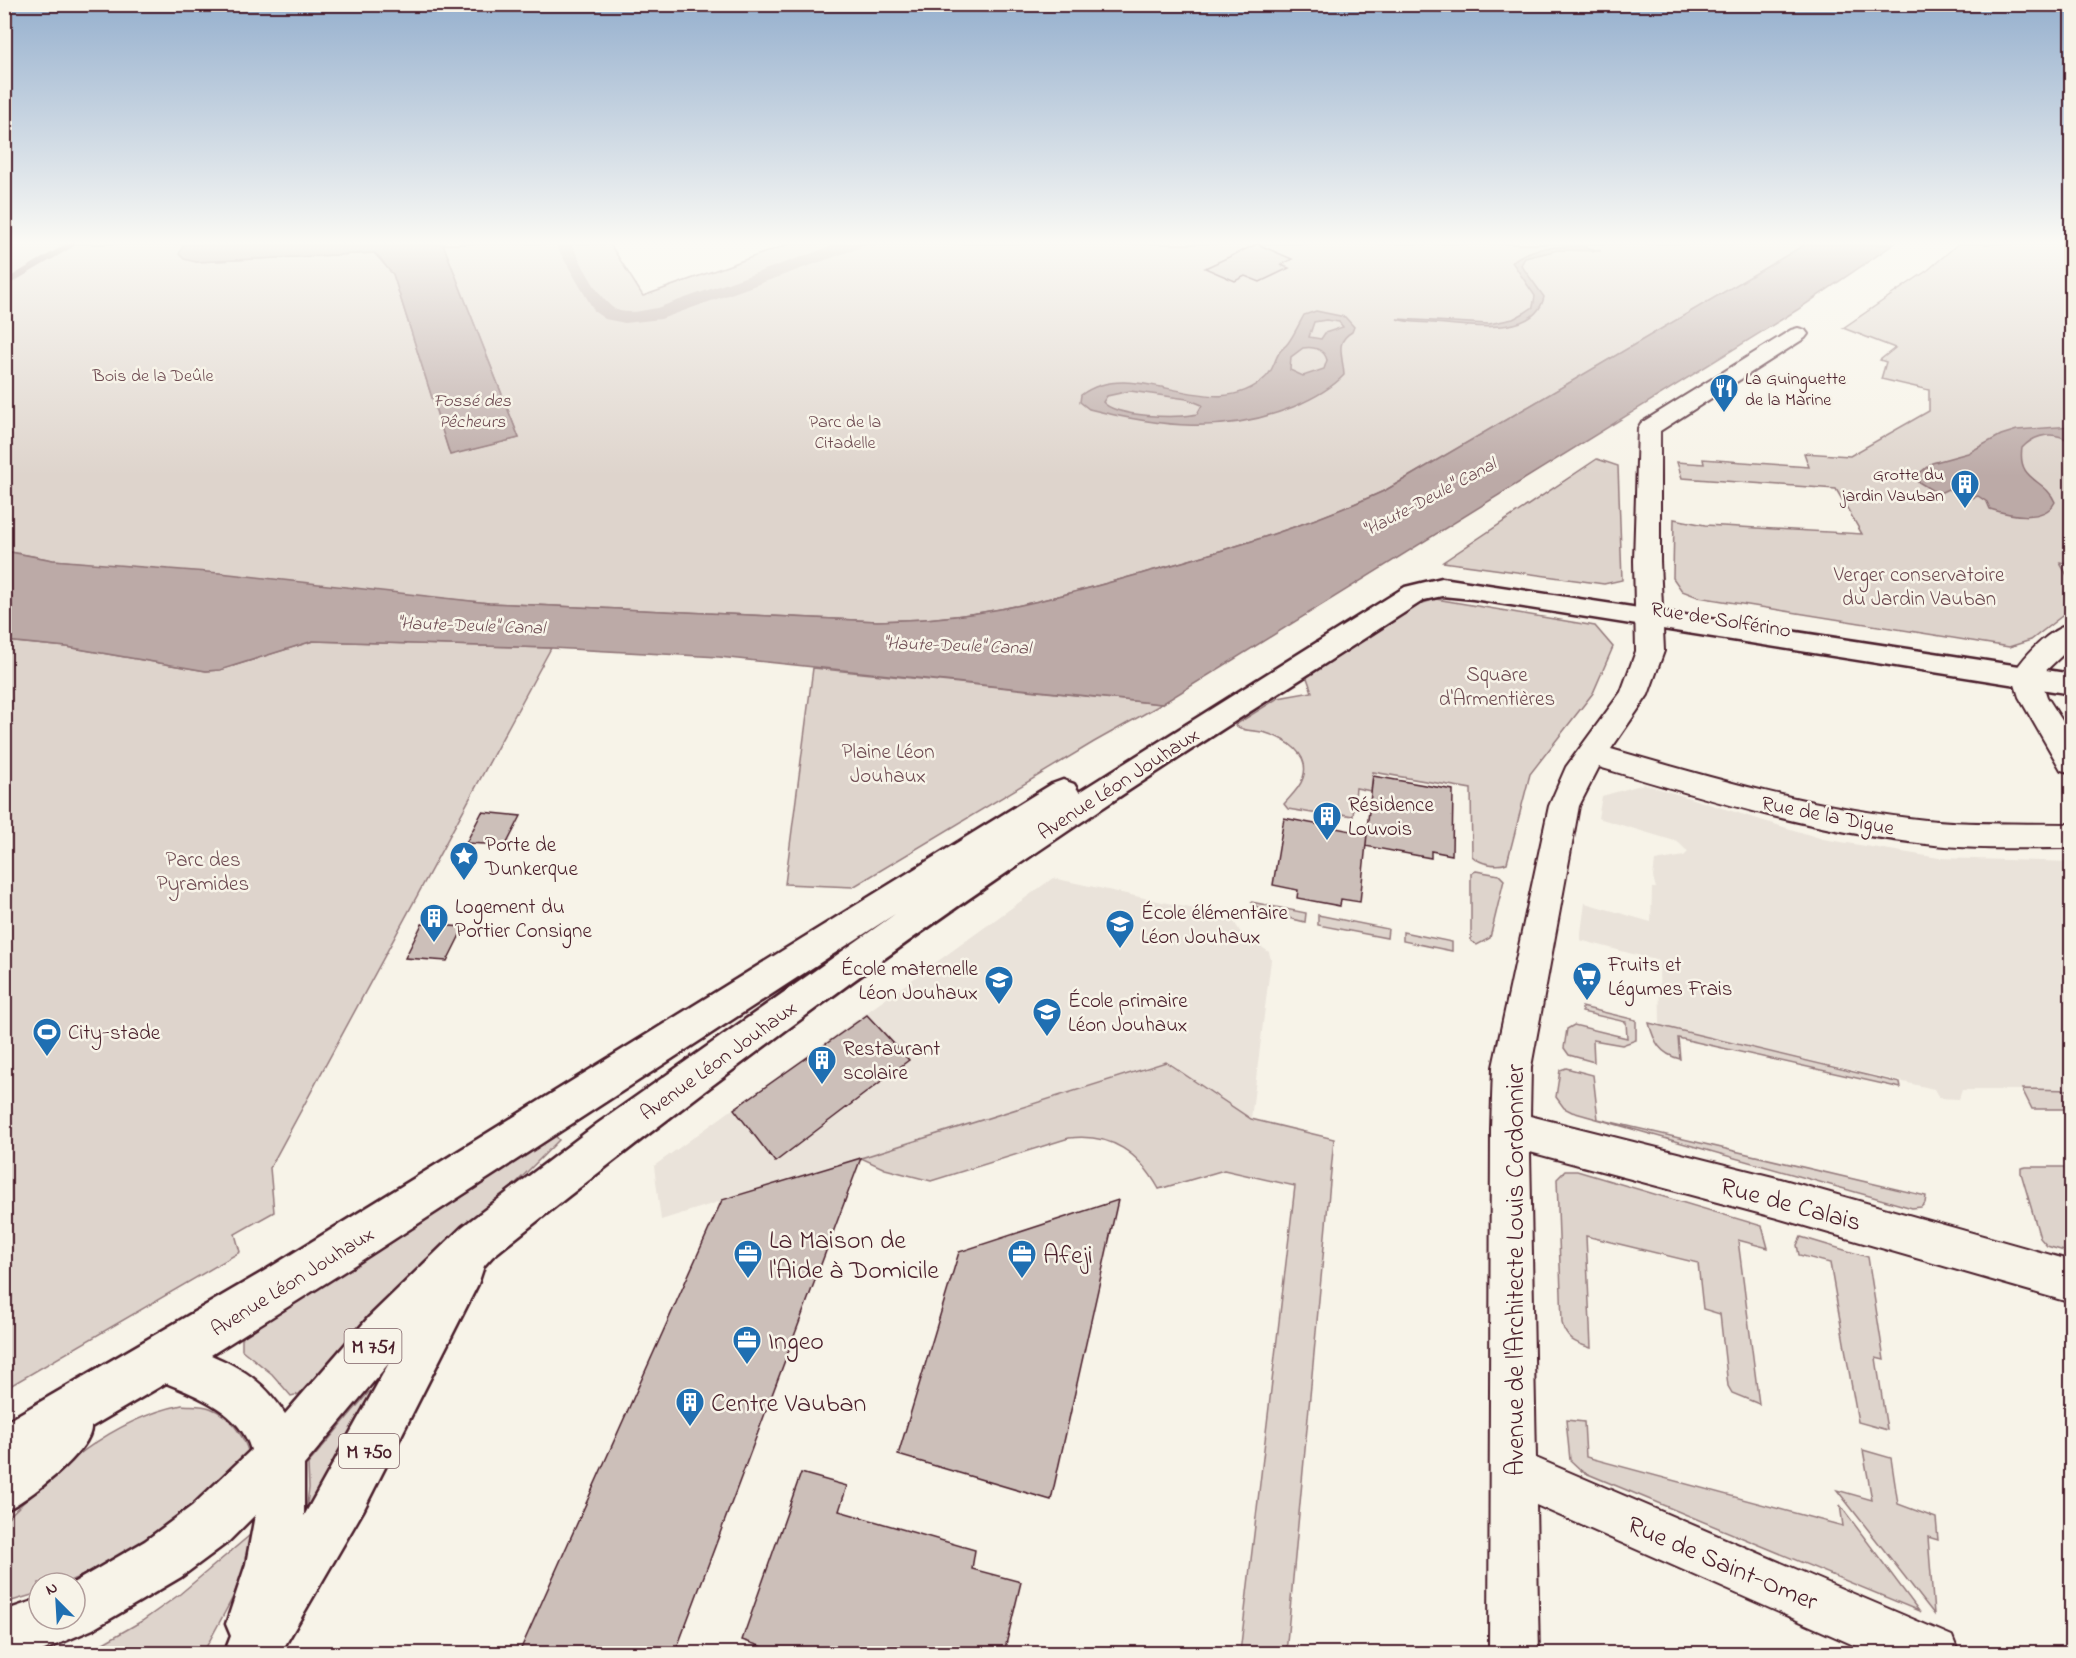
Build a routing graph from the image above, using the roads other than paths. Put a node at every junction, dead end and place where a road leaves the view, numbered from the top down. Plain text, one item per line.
1 (1798, 334) dead end
2 (1421, 582) junction
3 (1650, 613) junction
4 (2072, 632) edge
5 (2026, 675) junction
6 (2072, 684) edge
7 (1591, 754) junction
8 (2072, 762) edge
9 (2072, 836) edge
10 (1510, 1129) junction
11 (477, 1242) junction
12 (2072, 1282) edge
13 (166, 1359) junction
14 (112, 1391) junction
15 (4, 1450) edge
16 (278, 1458) junction
17 (1512, 1471) junction
18 (4, 1487) edge
19 (87, 1604) edge
20 (27, 1630) edge
21 (4, 1638) edge
22 (242, 1653) edge
23 (250, 1653) edge
24 (1514, 1653) edge
25 (1934, 1653) edge

1 - 3 street, Avenue de l'Architecte Louis Cordonnier
2 - 3 main road, Rue de Solférino
2 - 11 main road, Avenue Léon Jouhaux
2 - 13 main road, Avenue Léon Jouhaux
3 - 5 main road, Rue de Solférino
3 - 7 street, Avenue de l'Architecte Louis Cordonnier
4 - 5 street
5 - 6 main road, Rue de Solférino
5 - 8 street
7 - 9 street, Rue de la Digue
7 - 10 street, Avenue de l'Architecte Louis Cordonnier
10 - 12 street, Rue de Calais
10 - 17 street, Avenue de l'Architecte Louis Cordonnier
11 - 16 main road, Avenue Léon Jouhaux / M 751
11 - 23 main road, M 750
13 - 14 main road, Avenue Léon Jouhaux
13 - 16 main road
14 - 15 main road, Avenue Léon Jouhaux
14 - 18 main road, Avenue Léon Jouhaux
16 - 19 main road, Avenue Léon Jouhaux / M 751
16 - 22 main road
17 - 24 street, Avenue de l'Architecte Louis Cordonnier
17 - 25 street, Rue de Saint-Omer
20 - 21 main road

